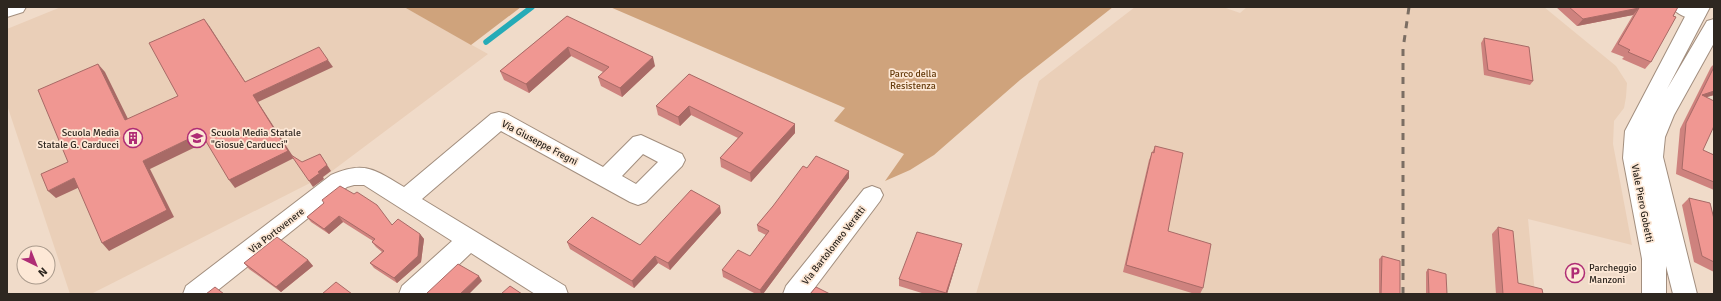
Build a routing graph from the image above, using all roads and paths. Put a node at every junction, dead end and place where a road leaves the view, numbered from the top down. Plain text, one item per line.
1 (16, 7) edge
2 (1693, 9) edge
3 (7, 11) edge
4 (1712, 37) edge
5 (606, 178) dead end
6 (872, 195) dead end
7 (405, 200) junction
8 (470, 240) junction
9 (195, 294) edge
10 (412, 294) edge
11 (556, 294) edge
12 (795, 294) edge
13 (1654, 294) edge
14 (1685, 294) edge

1 - 3 street
2 - 13 street, Viale Piero Gobetti
4 - 14 street, Viale Piero Gobetti
5 - 7 street, Via Giuseppe Fregni
6 - 12 street, Via Bartolomeo Veratti
7 - 8 street
7 - 9 street, Via Portovenere
8 - 10 street
8 - 11 street

